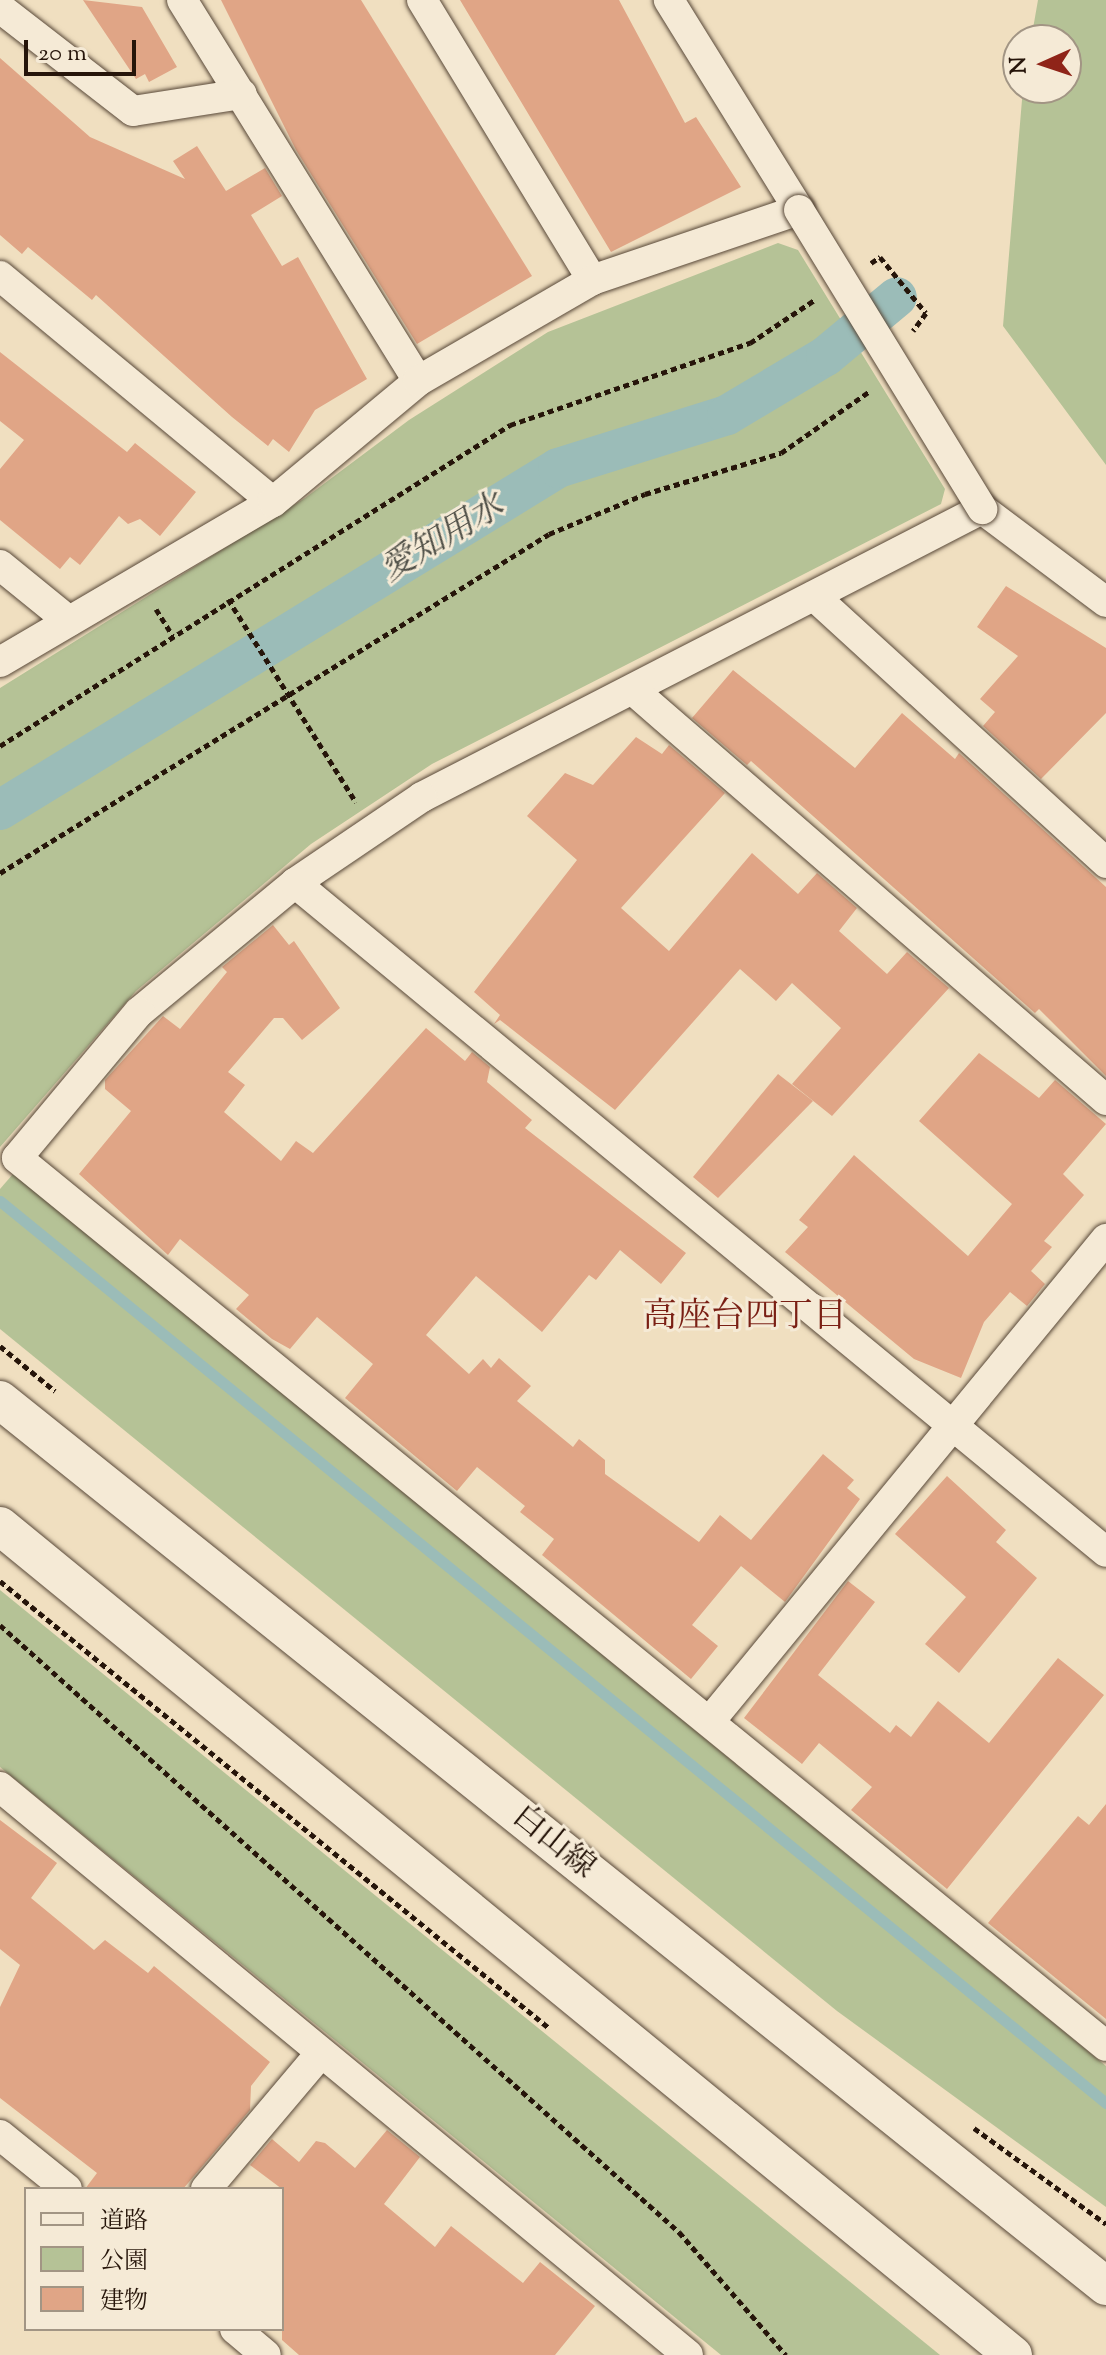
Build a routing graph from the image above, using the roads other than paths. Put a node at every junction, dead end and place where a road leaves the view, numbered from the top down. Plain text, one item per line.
1 (182, 0) edge
2 (422, 0) edge
3 (669, 0) edge
4 (0, 8) edge
5 (242, 94) junction
6 (799, 210) junction
7 (0, 276) edge
8 (592, 280) junction
9 (418, 381) junction
10 (273, 502) junction
11 (982, 509) junction
12 (0, 565) edge
13 (814, 596) junction
14 (1106, 602) edge
15 (69, 621) junction
16 (0, 662) edge
17 (633, 690) junction
18 (1106, 863) edge
19 (295, 883) junction
20 (1106, 1100) edge
21 (1106, 1239) edge
22 (0, 1400) edge
23 (952, 1426) junction
24 (0, 1526) edge
25 (1106, 1552) edge
26 (710, 1721) junction
27 (0, 1787) edge
28 (1106, 2046) edge
29 (321, 2053) junction
30 (0, 2135) edge
31 (65, 2187) edge
32 (208, 2187) edge
33 (1106, 2286) edge
34 (237, 2331) edge
35 (266, 2355) edge
36 (688, 2355) edge
37 (1013, 2355) edge

1 - 5 street
2 - 8 street
3 - 6 street
4 - 5 street
5 - 9 street
6 - 8 street
6 - 11 street, bridge
7 - 10 street
8 - 9 street
9 - 10 street
10 - 15 street
11 - 13 street
11 - 14 street
12 - 15 street
13 - 17 street
13 - 18 street
15 - 16 street
17 - 19 street
17 - 20 street
19 - 23 street
19 - 26 street
21 - 23 street
22 - 33 street, 白山線
23 - 25 street
23 - 26 street
24 - 37 street
26 - 28 street
27 - 29 street
29 - 32 street
29 - 36 street
30 - 31 street
34 - 35 street

